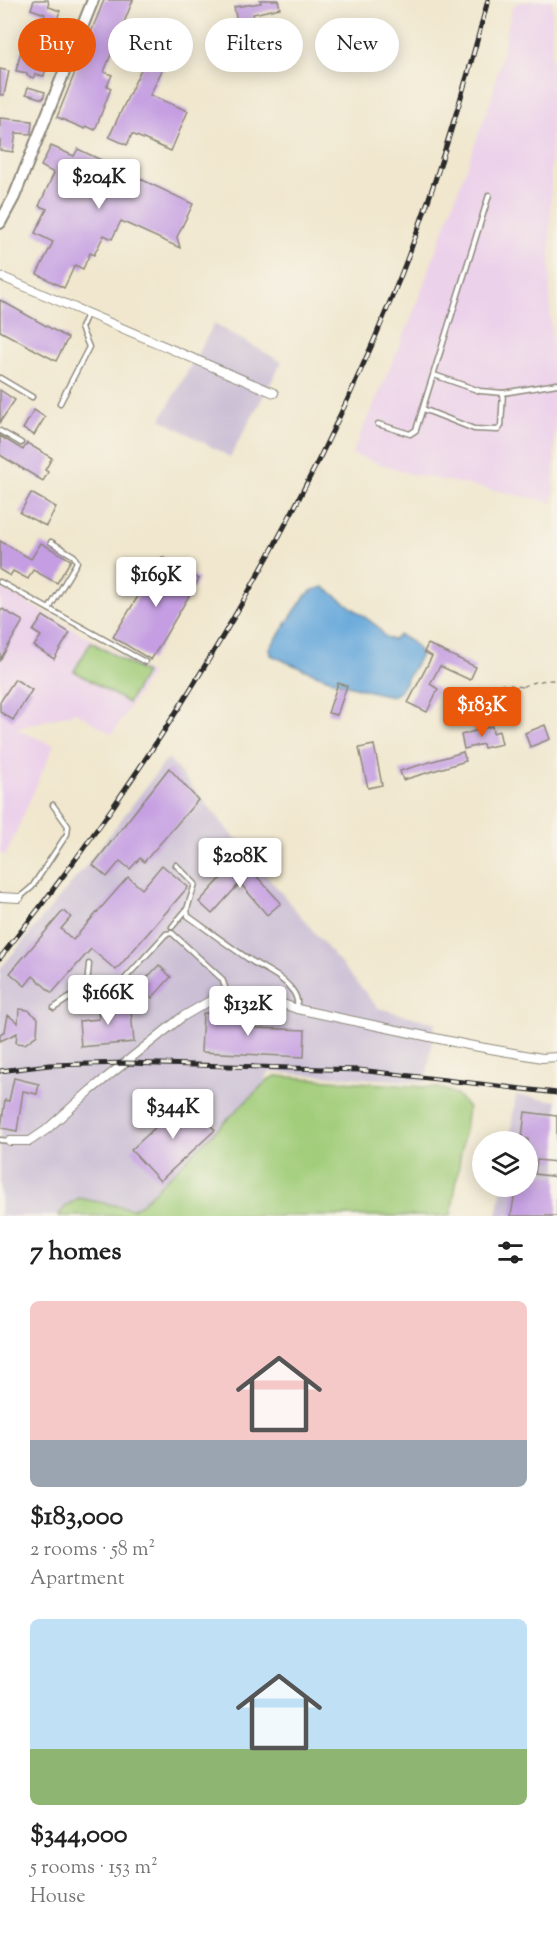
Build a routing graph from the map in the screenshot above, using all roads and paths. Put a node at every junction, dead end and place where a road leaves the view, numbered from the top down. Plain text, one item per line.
1 (93, 0) edge
2 (489, 195) dead end
3 (0, 223) edge
4 (0, 276) edge
5 (87, 314) junction
6 (434, 375) junction
7 (0, 378) edge
8 (557, 384) edge
9 (274, 393) dead end
10 (503, 393) junction
11 (32, 397) dead end
12 (60, 403) dead end
13 (423, 409) junction
14 (378, 424) dead end
15 (0, 431) edge
16 (21, 443) dead end
17 (51, 542) dead end
18 (0, 582) edge
19 (49, 609) junction
20 (145, 662) dead end
21 (557, 680) edge
22 (522, 687) junction
23 (53, 805) dead end
24 (176, 865) dead end
25 (0, 897) edge
26 (19, 898) joint
27 (187, 909) junction
28 (188, 916) junction
29 (179, 918) junction
30 (172, 927) junction
31 (172, 933) junction
32 (166, 934) junction
33 (89, 964) dead end
34 (87, 986) junction
35 (220, 995) junction
36 (54, 1008) dead end
37 (297, 1009) junction
38 (557, 1057) edge
39 (0, 1140) edge
40 (10, 1141) joint

1 - 3 main road
2 - 6 lane
4 - 5 street
5 - 9 street
5 - 12 lane
6 - 10 lane
6 - 13 lane
7 - 11 lane
8 - 10 lane
10 - 13 lane
13 - 14 lane
15 - 16 lane
17 - 19 lane
18 - 19 lane
19 - 20 lane
21 - 22 path
22 - 22 path
23 - 26 lane
24 - 27 lane
25 - 26 street
27 - 28 lane
27 - 29 lane
28 - 29 lane
28 - 37 lane
29 - 30 lane
30 - 31 lane
30 - 32 lane
31 - 32 lane
31 - 35 lane
32 - 34 lane
33 - 34 lane
34 - 36 lane
35 - 37 street
35 - 40 street
37 - 38 street
39 - 40 lane

